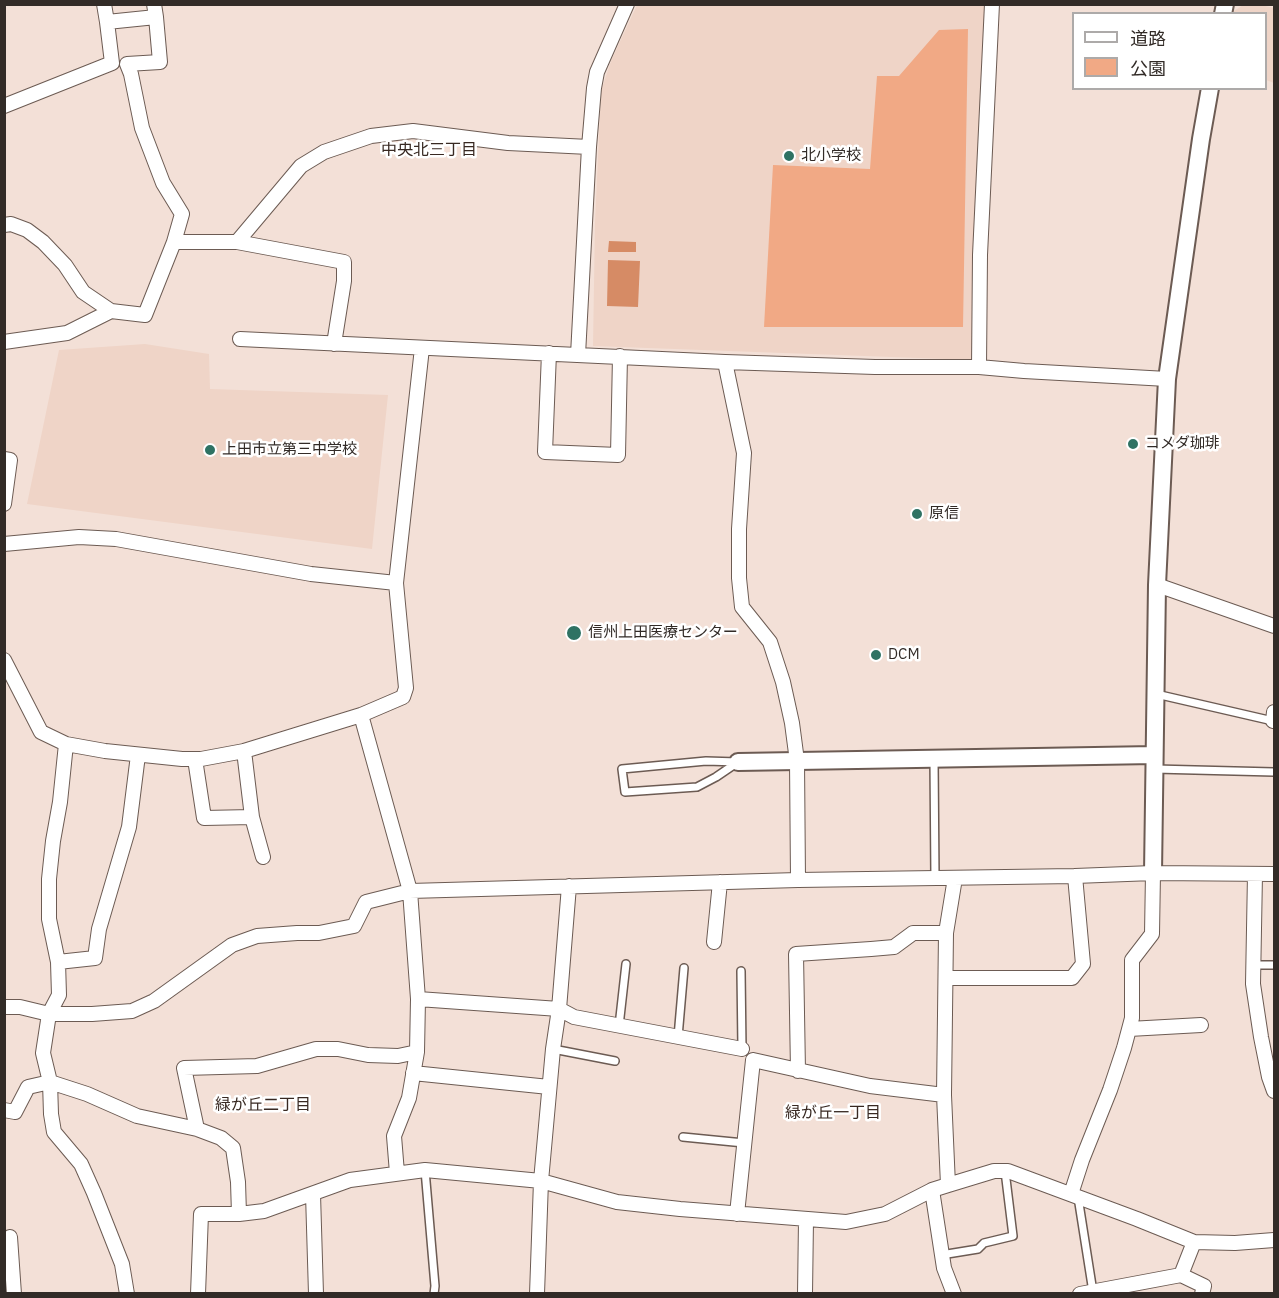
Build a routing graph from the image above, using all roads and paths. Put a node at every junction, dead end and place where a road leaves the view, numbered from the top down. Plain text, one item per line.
1 (104, 4) edge
2 (627, 4) edge
3 (992, 4) edge
4 (155, 11) edge
5 (107, 22) junction
6 (1210, 90) edge
7 (4, 106) edge
8 (589, 147) junction
9 (4, 225) edge
10 (174, 242) junction
11 (237, 242) junction
12 (111, 311) junction
13 (240, 339) dead end
14 (4, 342) edge
15 (334, 344) junction
16 (422, 348) junction
17 (549, 353) junction
18 (578, 355) junction
19 (620, 356) junction
20 (725, 362) junction
21 (979, 367) junction
22 (1167, 378) junction
23 (4, 459) edge
24 (4, 504) edge
25 (4, 544) edge
26 (396, 583) junction
27 (1157, 585) junction
28 (1275, 626) edge
29 (6, 665) edge
30 (1156, 694) junction
31 (361, 715) junction
32 (1274, 718) edge
33 (66, 744) junction
34 (244, 751) junction
35 (138, 755) junction
36 (195, 759) junction
37 (934, 759) junction
38 (797, 760) junction
39 (738, 762) junction
40 (1154, 762) junction
41 (1275, 772) edge
42 (252, 817) junction
43 (263, 857) dead end
44 (1153, 873) junction
45 (1255, 874) junction
46 (1275, 874) edge
47 (1075, 876) junction
48 (956, 878) junction
49 (935, 879) junction
50 (798, 880) junction
51 (720, 882) junction
52 (569, 886) junction
53 (410, 891) junction
54 (946, 933) junction
55 (714, 942) dead end
56 (58, 962) junction
57 (626, 964) dead end
58 (1253, 965) junction
59 (1275, 965) edge
60 (684, 968) dead end
61 (741, 971) dead end
62 (946, 978) junction
63 (418, 999) junction
64 (4, 1007) edge
65 (559, 1009) junction
66 (49, 1014) junction
67 (1201, 1025) dead end
68 (619, 1026) junction
69 (1129, 1029) junction
70 (678, 1037) junction
71 (553, 1049) junction
72 (742, 1049) junction
73 (417, 1052) junction
74 (753, 1060) junction
75 (615, 1061) dead end
76 (798, 1071) junction
77 (413, 1073) junction
78 (50, 1082) junction
79 (549, 1087) junction
80 (1275, 1091) edge
81 (944, 1095) junction
82 (4, 1110) edge
83 (197, 1129) junction
84 (683, 1137) dead end
85 (744, 1143) junction
86 (425, 1170) junction
87 (1005, 1171) junction
88 (397, 1173) junction
89 (541, 1181) junction
90 (948, 1185) junction
91 (932, 1190) junction
92 (313, 1194) junction
93 (1074, 1196) junction
94 (239, 1214) junction
95 (737, 1214) junction
96 (806, 1220) junction
97 (10, 1237) dead end
98 (1275, 1240) edge
99 (1194, 1242) junction
100 (941, 1255) junction
101 (1181, 1275) junction
102 (14, 1293) edge
103 (127, 1293) edge
104 (198, 1293) edge
105 (316, 1293) edge
106 (434, 1293) edge
107 (537, 1293) edge
108 (805, 1293) edge
109 (954, 1293) edge
110 (1089, 1293) edge
111 (1202, 1293) edge

1 - 5 street
2 - 8 street
3 - 21 street
4 - 5 street
4 - 10 street
5 - 7 street
6 - 22 street
8 - 11 street
8 - 18 street
9 - 12 street
10 - 11 street
10 - 12 street
11 - 15 street
12 - 14 street
13 - 15 street
15 - 16 street
16 - 17 street
16 - 26 street
17 - 18 street
17 - 19 street
18 - 19 street
19 - 20 street
20 - 21 street
20 - 38 street
21 - 22 street
22 - 27 street
23 - 24 street
25 - 26 street
26 - 31 street
27 - 28 street
27 - 30 street
29 - 33 street
30 - 32 lane
30 - 40 street
31 - 34 street
31 - 53 street
33 - 35 street
33 - 56 street
34 - 36 street
34 - 42 street
35 - 36 street
35 - 56 street
36 - 42 street
37 - 38 street
37 - 40 street
37 - 49 lane
38 - 39 street
38 - 50 street
39 - 39 lane
40 - 41 lane
40 - 44 street
42 - 43 street
44 - 45 street
44 - 47 street
44 - 69 street
45 - 46 street
45 - 58 street
47 - 48 street
47 - 62 street
48 - 49 street
48 - 54 street
49 - 50 street
50 - 51 street
51 - 52 street
51 - 55 street
52 - 53 street
52 - 65 street
53 - 63 street
53 - 66 street
54 - 62 street
54 - 76 street
56 - 66 street
57 - 68 lane
58 - 59 lane
58 - 80 street
60 - 70 lane
61 - 72 lane
62 - 81 street
63 - 65 street
63 - 73 street
64 - 66 street
65 - 68 street
65 - 71 street
66 - 78 street
67 - 69 street
68 - 70 street
69 - 93 street
70 - 72 street
71 - 75 lane
71 - 79 street
72 - 74 lane
73 - 77 street
73 - 83 street
74 - 76 street
74 - 85 street
76 - 81 street
77 - 79 street
77 - 88 street
78 - 82 street
78 - 83 street
78 - 103 street
79 - 89 street
81 - 90 street
83 - 94 street
84 - 85 lane
85 - 95 street
86 - 88 street
86 - 89 street
86 - 106 lane
87 - 90 street
87 - 93 street
87 - 100 lane
88 - 92 street
89 - 95 street
89 - 107 street
90 - 91 street
91 - 96 street
91 - 100 street
92 - 94 street
92 - 105 street
93 - 99 street
93 - 110 lane
94 - 104 street
95 - 96 street
96 - 108 street
97 - 102 street
98 - 99 street
99 - 101 street
100 - 109 street
101 - 110 street
101 - 111 street

